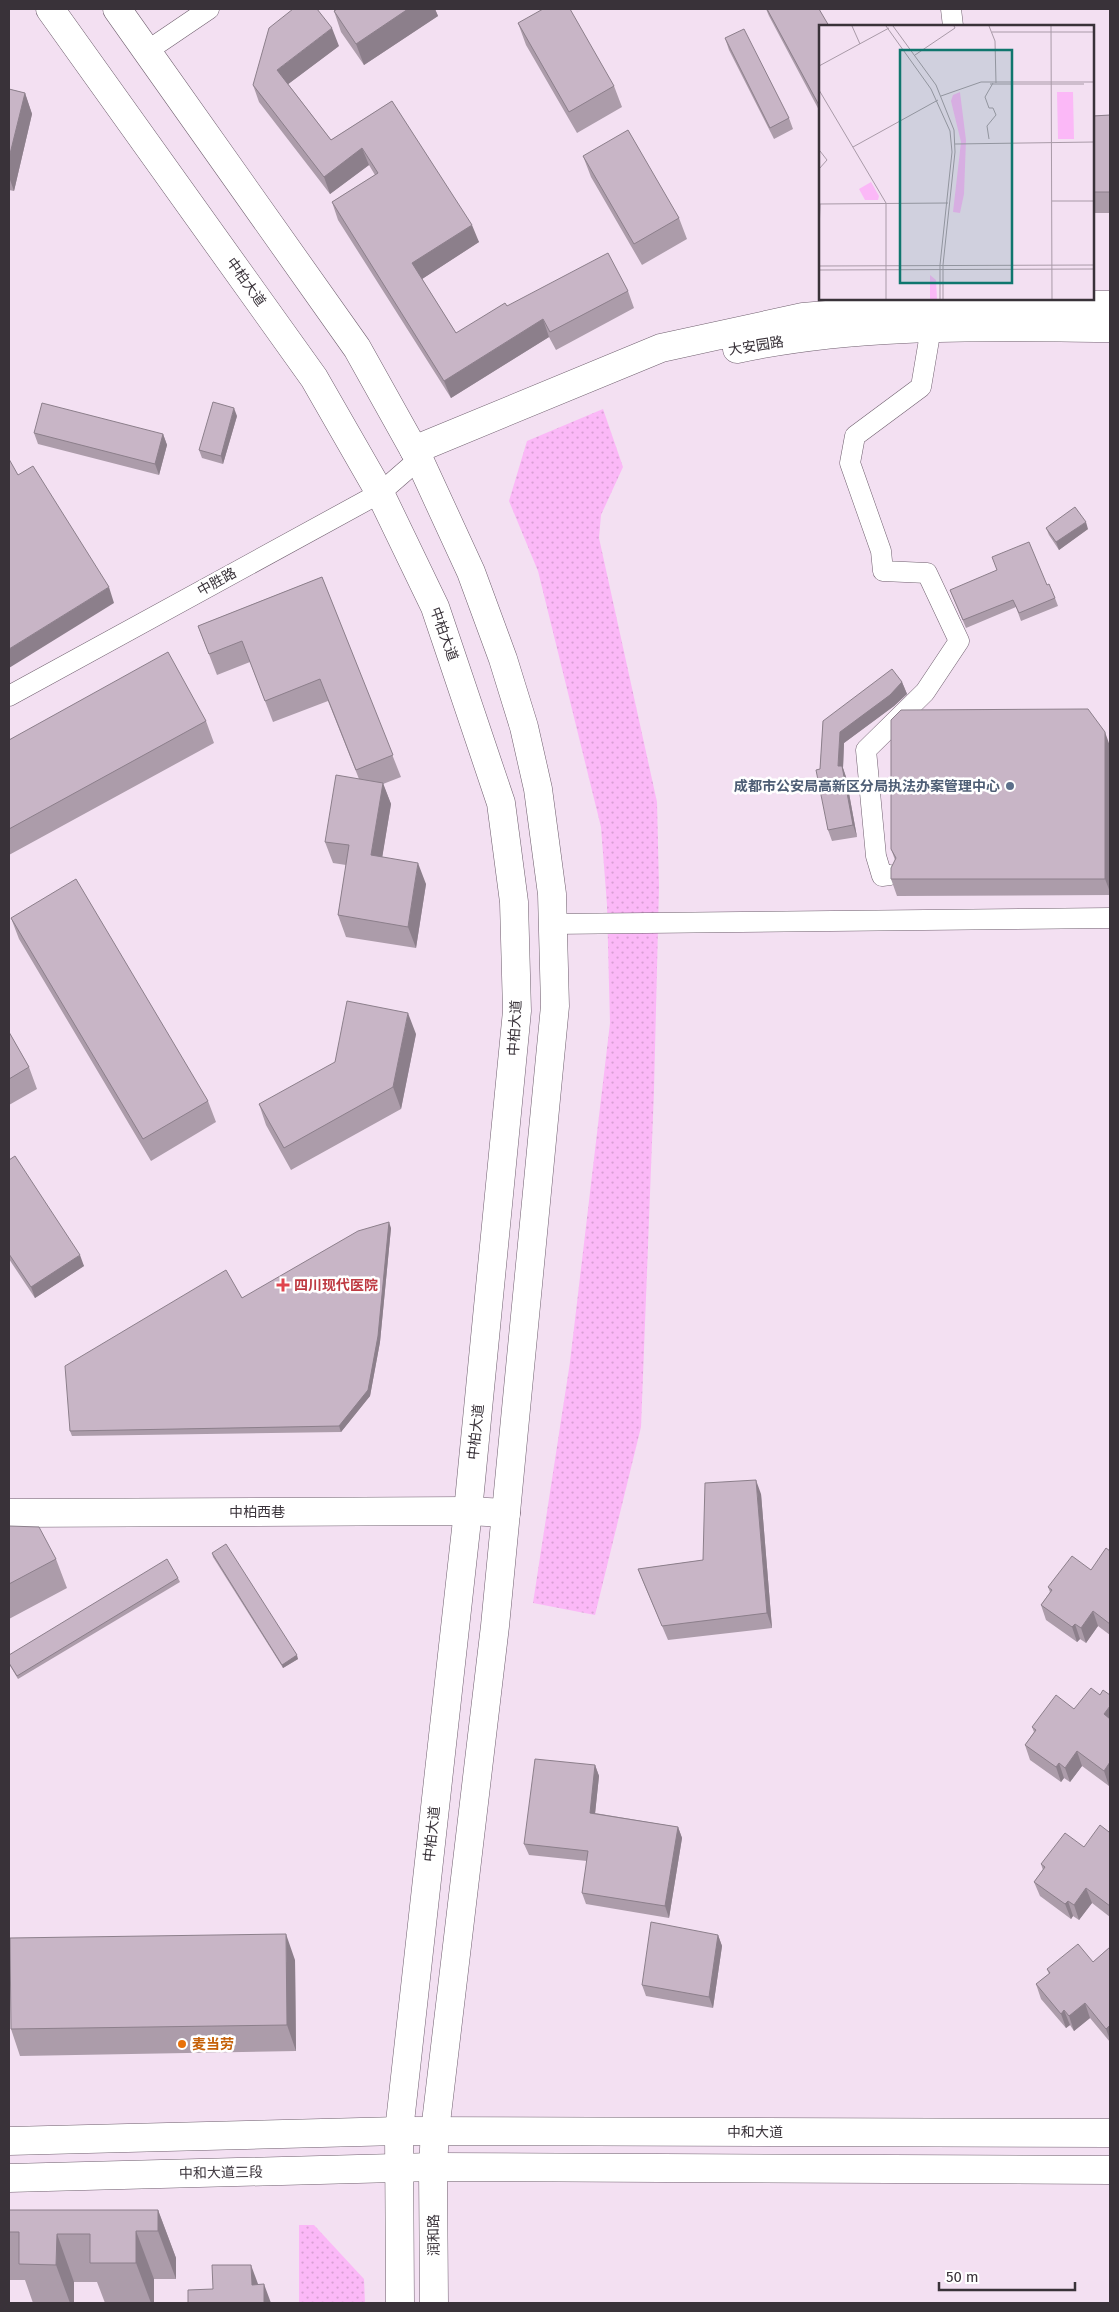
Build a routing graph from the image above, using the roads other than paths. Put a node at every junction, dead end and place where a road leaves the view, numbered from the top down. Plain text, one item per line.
1 (50, 9) edge
2 (117, 9) edge
3 (209, 9) edge
4 (952, 9) edge
5 (953, 25) edge
6 (147, 51) junction
7 (1110, 305) edge
8 (949, 314) edge
9 (1110, 328) edge
10 (419, 459) junction
11 (380, 492) junction
12 (9, 696) edge
13 (890, 875) edge
14 (1110, 918) edge
15 (553, 924) junction
16 (468, 1511) junction
17 (9, 1513) edge
18 (506, 1513) junction
19 (399, 2131) junction
20 (435, 2131) junction
21 (1110, 2133) edge
22 (9, 2141) edge
23 (433, 2167) junction
24 (400, 2169) junction
25 (1110, 2170) edge
26 (9, 2178) edge
27 (400, 2303) edge
28 (434, 2303) edge

1 - 11 main road, 中柏大道
2 - 6 main road
3 - 6 street
4 - 5 street
6 - 10 main road
7 - 8 main road
8 - 9 main road, 大安园路
8 - 10 main road, 大安园路
8 - 13 street
10 - 11 street, 中胜路
10 - 15 main road
11 - 12 street, 中胜路
11 - 16 main road, 中柏大道
14 - 15 street
15 - 18 main road
16 - 17 main road, 中柏西巷
16 - 18 main road, 中柏西巷
16 - 19 main road, 中柏大道
18 - 20 main road
19 - 20 main road, 中和大道
19 - 22 main road
19 - 24 main road, 中柏大道
20 - 21 main road, 中和大道
20 - 23 main road
23 - 24 main road, 中和大道三段
23 - 25 main road
23 - 28 main road, 润和路
24 - 26 main road, 中和大道三段
24 - 27 main road

